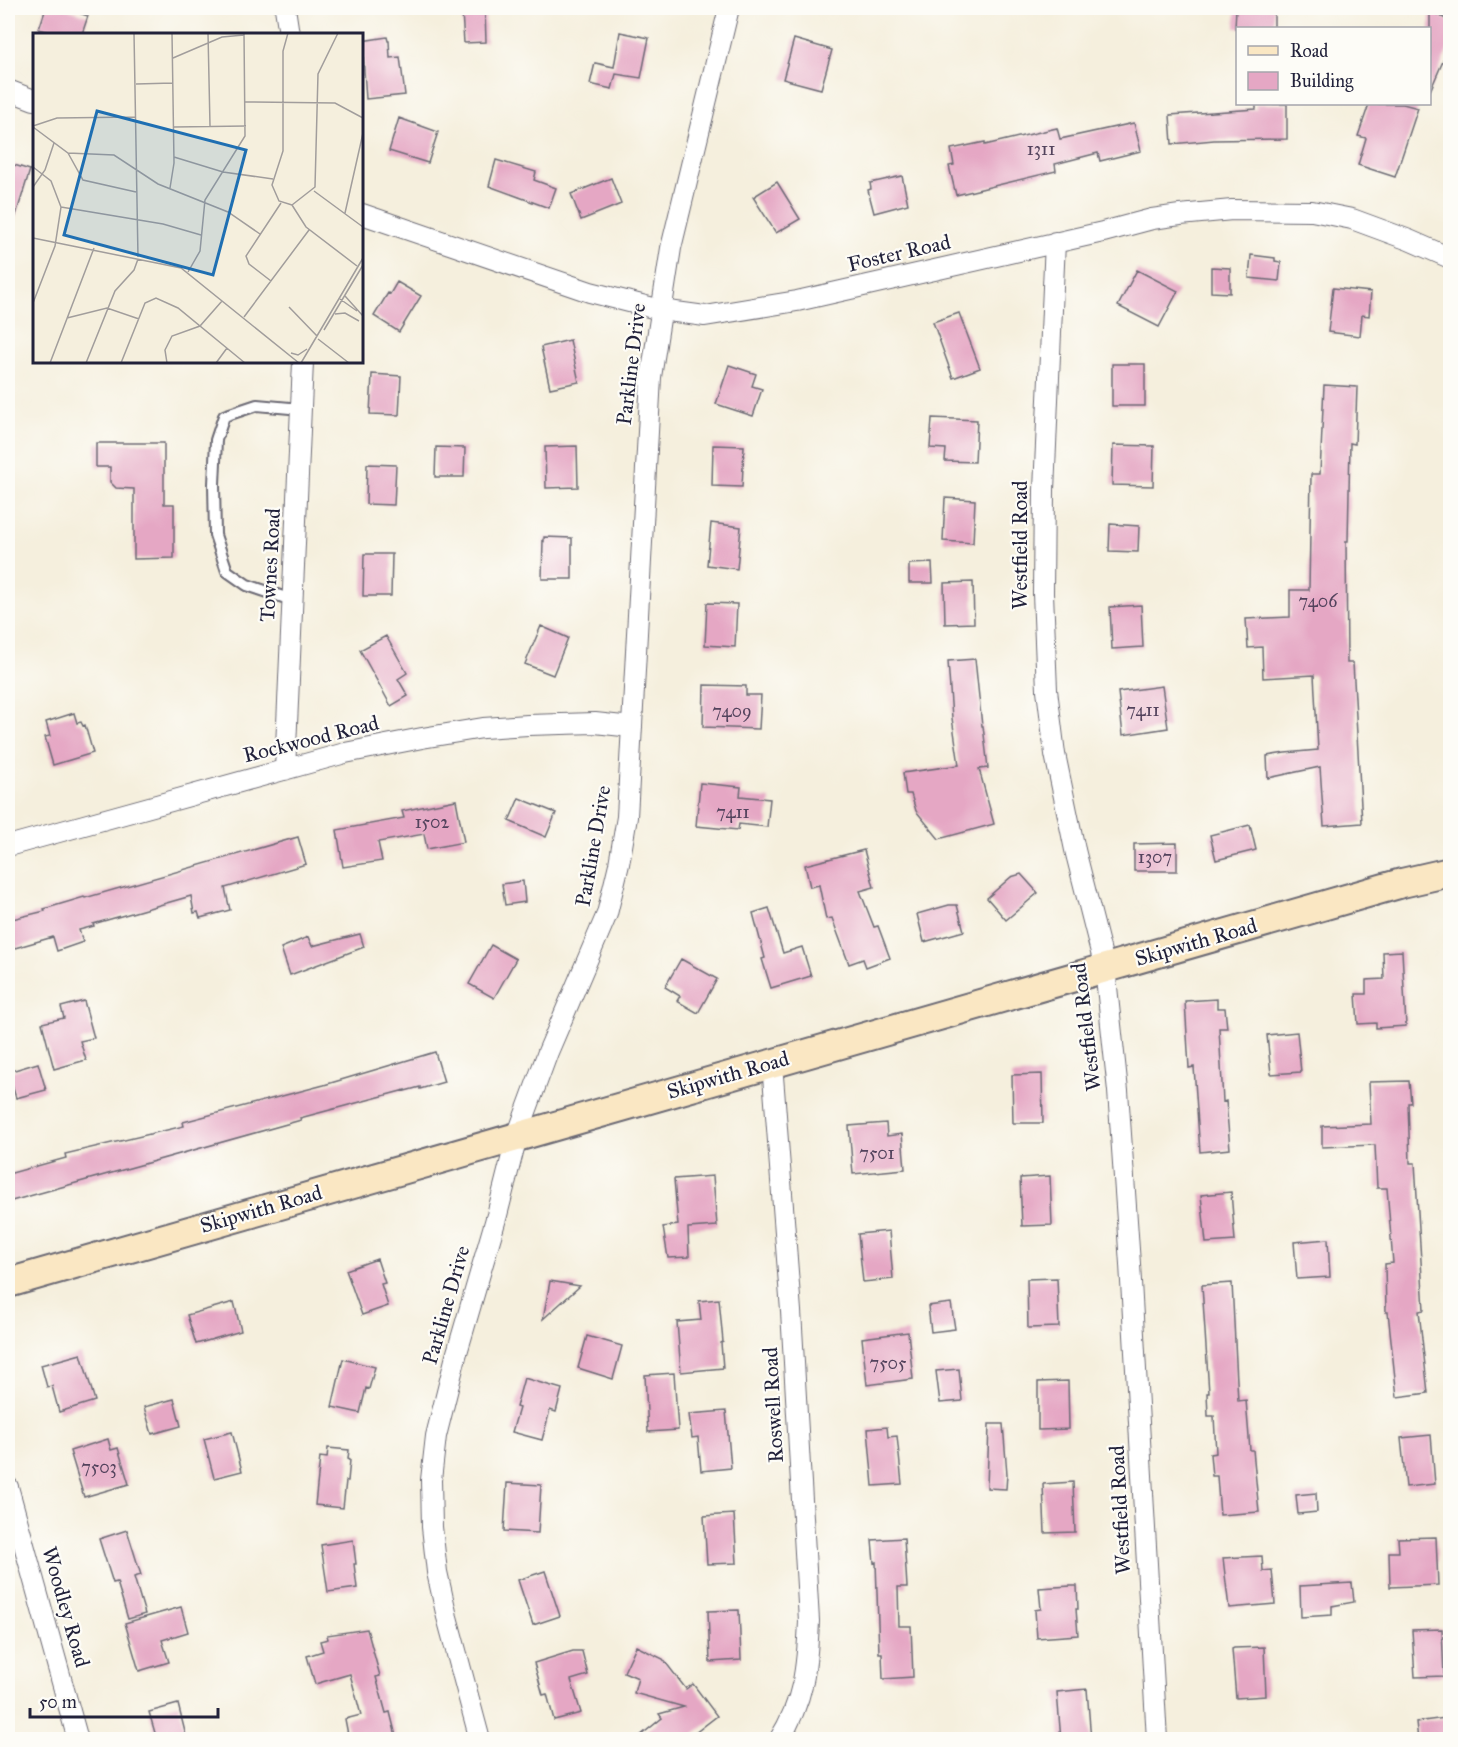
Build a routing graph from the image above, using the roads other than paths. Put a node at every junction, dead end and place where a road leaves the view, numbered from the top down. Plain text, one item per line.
1 (285, 8) edge
2 (729, 8) edge
3 (289, 33) edge
4 (8, 90) edge
5 (33, 100) edge
6 (363, 214) edge
7 (1055, 242) junction
8 (1450, 258) edge
9 (661, 310) junction
10 (303, 363) edge
11 (301, 409) junction
12 (292, 600) junction
13 (632, 727) junction
14 (285, 770) junction
15 (8, 846) edge
16 (1450, 872) edge
17 (1105, 968) junction
18 (772, 1063) junction
19 (517, 1136) junction
20 (8, 1283) edge
21 (8, 1487) edge
22 (78, 1740) edge
23 (480, 1740) edge
24 (779, 1740) edge
25 (1157, 1740) edge

1 - 3 street
2 - 9 street, Parkline Drive
4 - 5 street
6 - 9 street, Foster Road
7 - 8 street, Foster Road
7 - 9 street, Foster Road
7 - 17 street, Westfield Road
9 - 13 street, Parkline Drive
10 - 11 street, Townes Road
11 - 12 street, Townes Road
11 - 12 lane
12 - 14 street, Townes Road
13 - 14 street, Rockwood Road
13 - 19 street, Parkline Drive
14 - 15 street, Rockwood Road
16 - 17 main road, Skipwith Road
17 - 18 main road, Skipwith Road
17 - 25 street, Westfield Road
18 - 19 main road, Skipwith Road
18 - 24 street, Roswell Road
19 - 20 main road, Skipwith Road
19 - 23 street, Parkline Drive
21 - 22 street, Woodley Road

